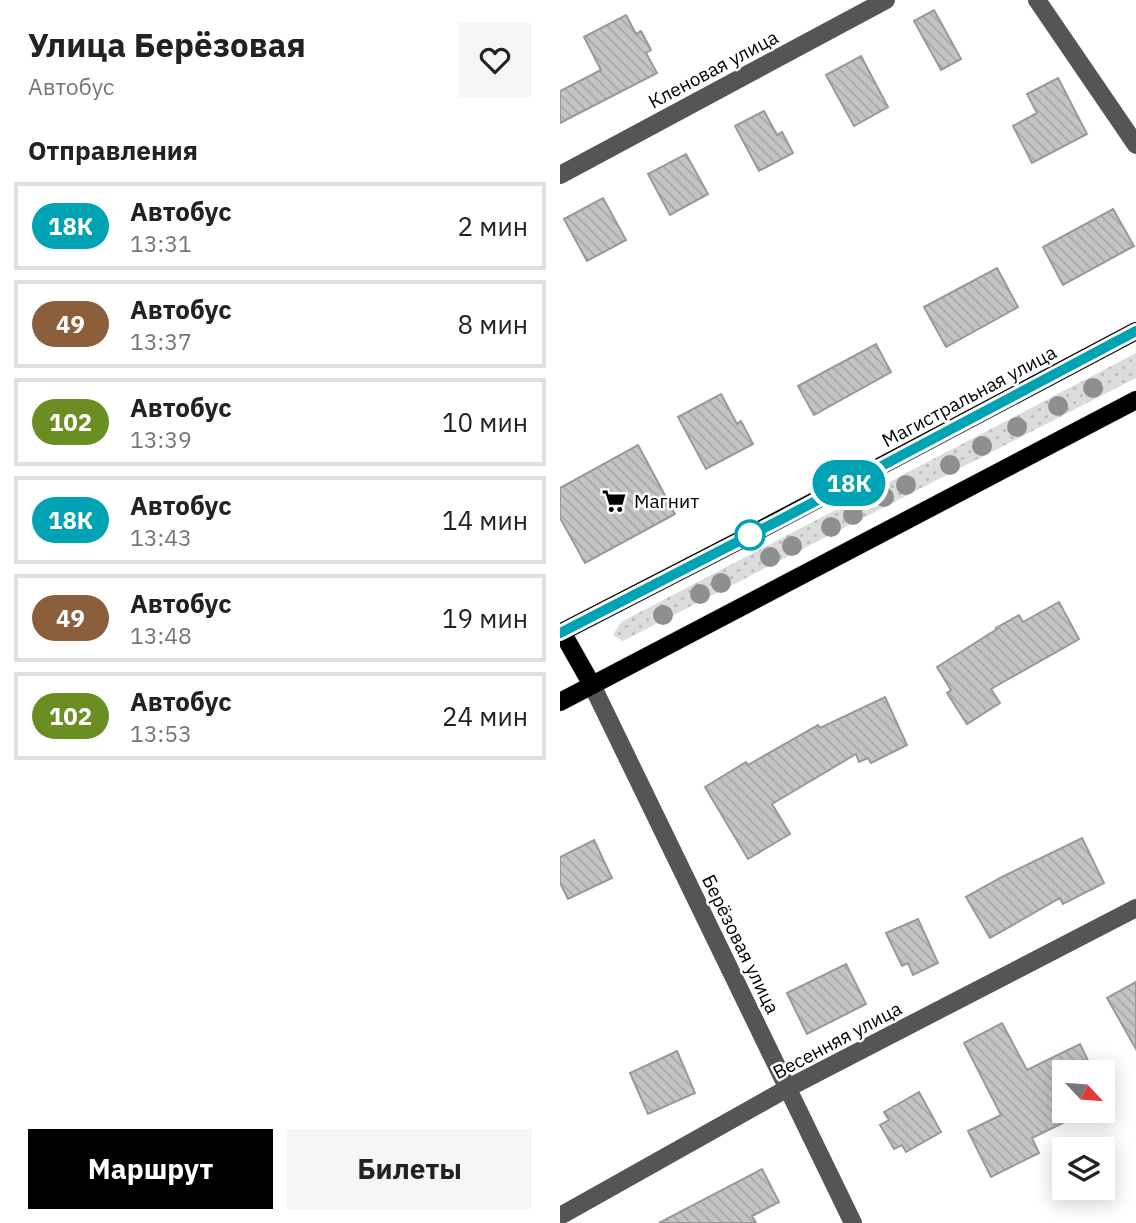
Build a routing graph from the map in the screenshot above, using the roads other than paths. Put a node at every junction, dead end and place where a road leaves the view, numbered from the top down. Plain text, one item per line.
1 (886, 0) edge
2 (1037, 0) edge
3 (1136, 145) edge
4 (560, 175) edge
5 (1136, 331) edge
6 (1136, 400) edge
7 (561, 631) edge
8 (592, 685) junction
9 (560, 702) edge
10 (1136, 908) edge
11 (788, 1088) junction
12 (560, 1216) edge
13 (853, 1223) edge

1 - 4 street, Кленовая улица
2 - 3 street
5 - 7 main road, Магистральная улица
6 - 8 main road
7 - 8 main road
8 - 9 main road
8 - 11 street, Берёзовая улица
10 - 11 street, Весенняя улица
11 - 12 street, Весенняя улица
11 - 13 street, Берёзовая улица

